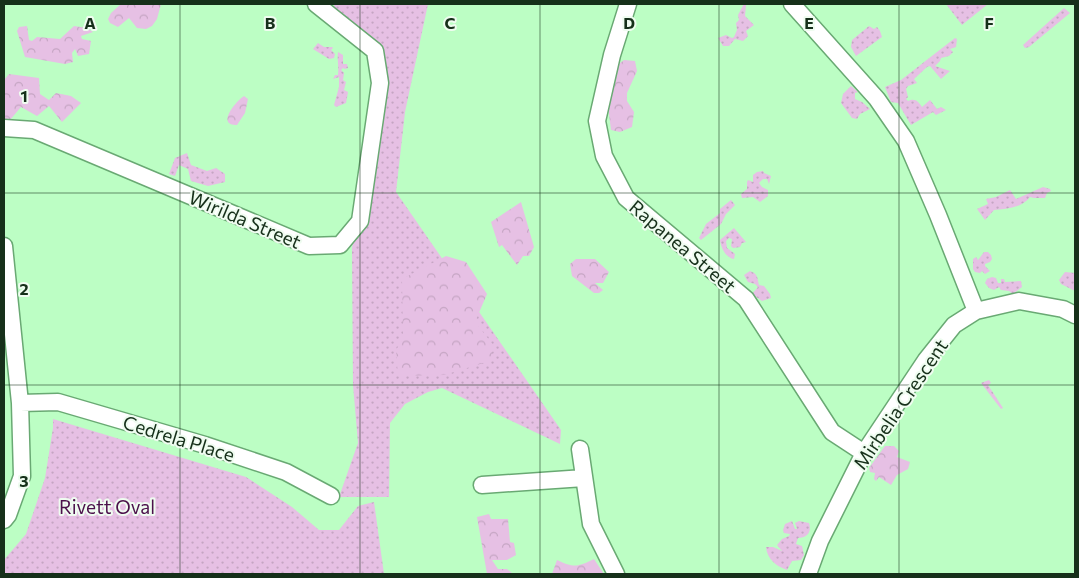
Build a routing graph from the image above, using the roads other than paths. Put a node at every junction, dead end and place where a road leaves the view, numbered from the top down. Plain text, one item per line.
1 (316, 4) edge
2 (628, 4) edge
3 (792, 4) edge
4 (4, 128) edge
5 (4, 246) edge
6 (976, 312) junction
7 (1075, 315) edge
8 (20, 403) junction
9 (580, 449) dead end
10 (864, 453) junction
11 (584, 478) junction
12 (482, 485) dead end
13 (332, 496) dead end
14 (4, 520) edge
15 (616, 574) edge
16 (808, 574) edge

1 - 4 street, Wirilda Street
2 - 10 street, Rapanea Street
3 - 6 street
5 - 8 street
6 - 7 street, Mirbelia Crescent
6 - 10 street, Mirbelia Crescent
8 - 13 street, Cedrela Place
8 - 14 street
9 - 11 street
10 - 16 street, Mirbelia Crescent
11 - 12 street
11 - 15 street

